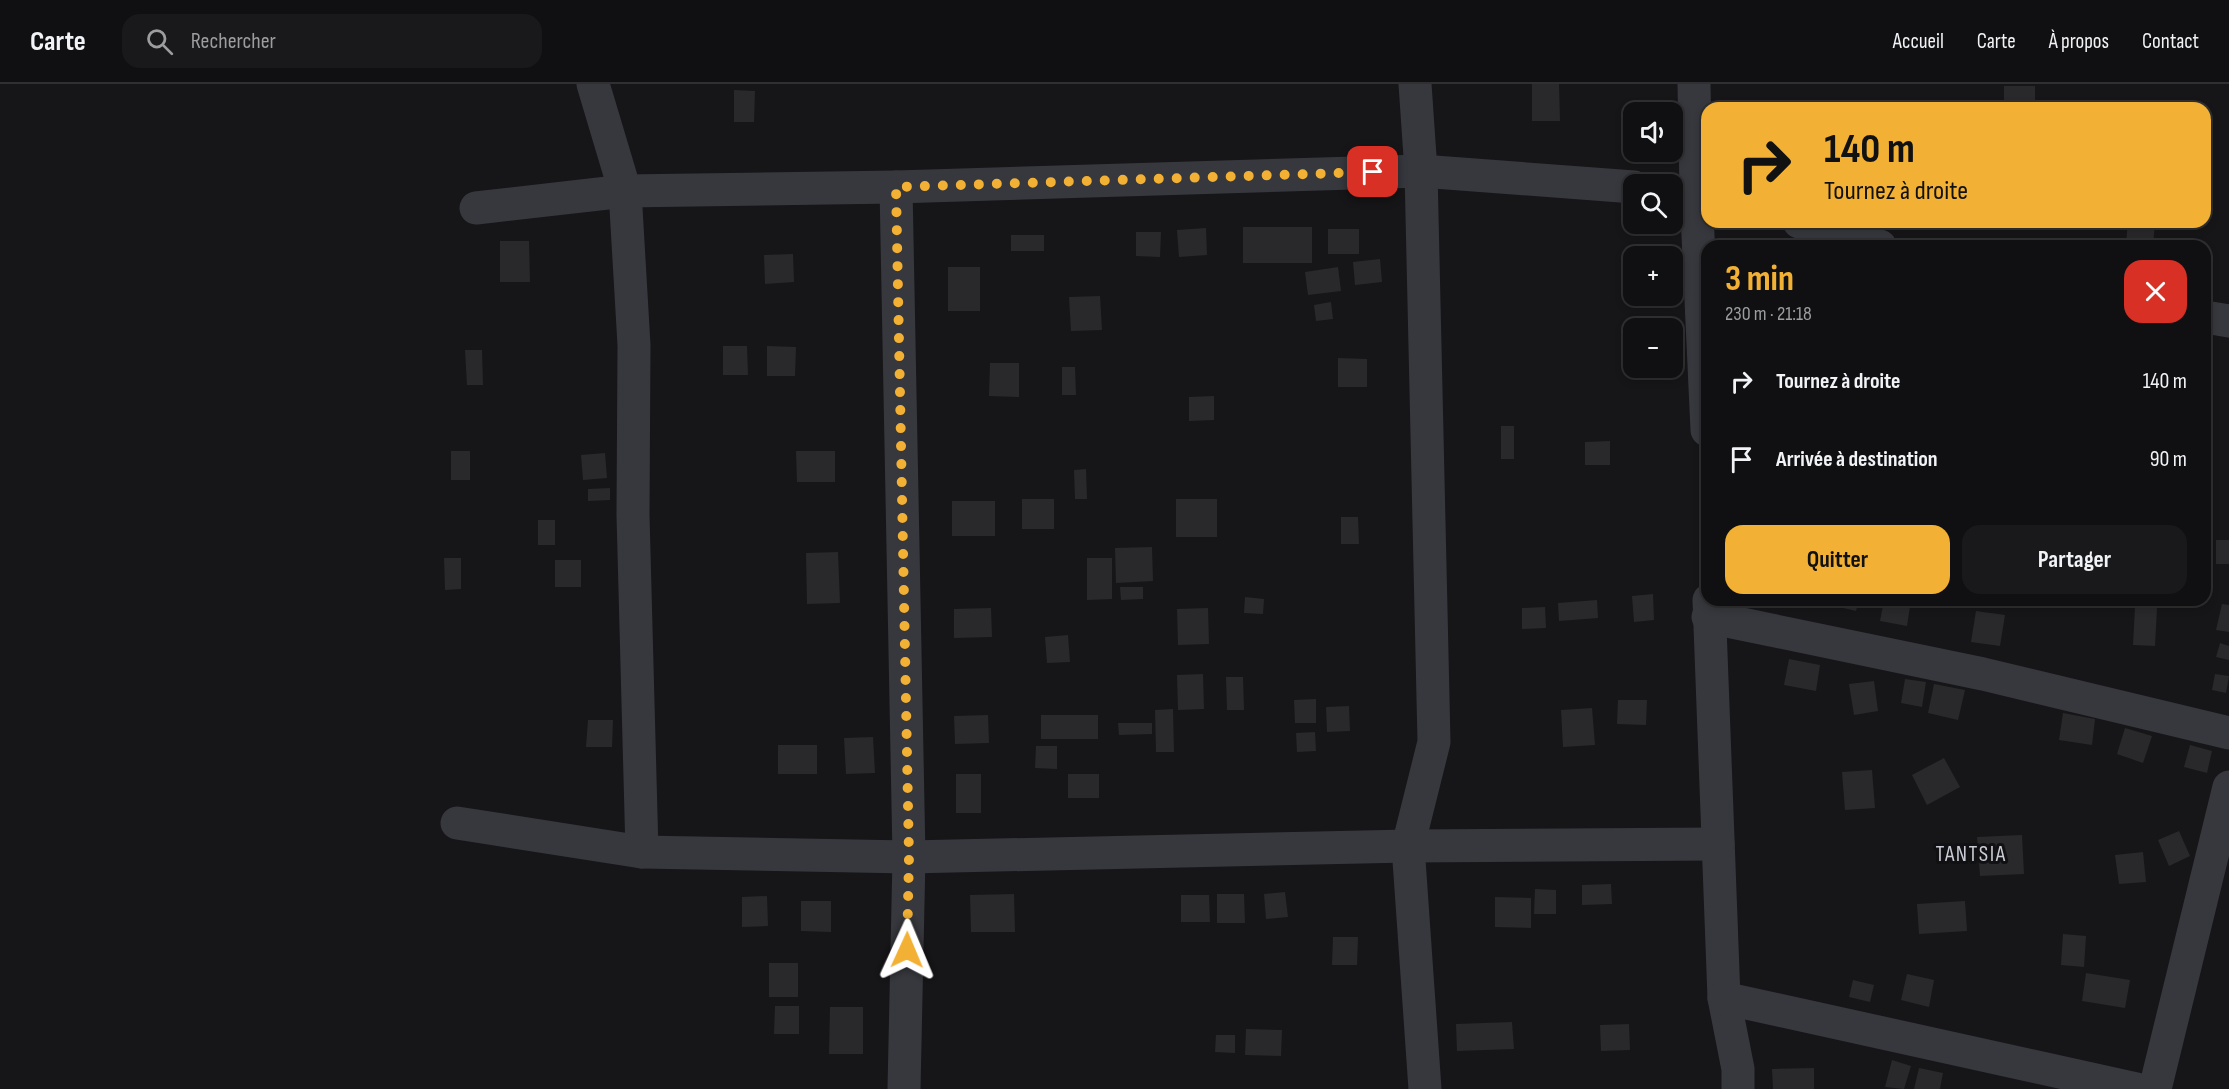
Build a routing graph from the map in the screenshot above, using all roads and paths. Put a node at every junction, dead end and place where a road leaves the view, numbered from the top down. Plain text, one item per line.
1 (593, 84) edge
2 (1415, 84) edge
3 (1694, 84) edge
4 (1421, 171) junction
5 (1623, 186) edge
6 (896, 187) junction
7 (625, 191) junction
8 (1692, 192) edge
9 (476, 208) dead end
10 (1819, 228) edge
11 (1860, 240) edge
12 (2211, 318) edge
13 (2229, 321) edge
14 (1701, 334) edge
15 (1709, 608) edge
16 (2229, 733) edge
17 (2229, 787) edge
18 (457, 823) dead end
19 (1718, 844) junction
20 (1408, 846) junction
21 (642, 852) junction
22 (909, 857) junction
23 (1724, 998) junction
24 (904, 1089) edge
25 (1425, 1089) edge
26 (1738, 1089) edge
27 (2137, 1089) edge
28 (2155, 1089) edge

1 - 7 street
2 - 4 street
3 - 8 street
4 - 5 street
4 - 6 street
4 - 20 street
6 - 7 street
6 - 22 street
7 - 9 street
7 - 21 street
8 - 14 street
10 - 11 street
12 - 13 street
15 - 16 street
15 - 19 street
17 - 28 street
18 - 21 street
19 - 20 street
19 - 23 street
20 - 22 street
20 - 25 street
21 - 22 street
22 - 24 street
23 - 26 street
23 - 27 street

